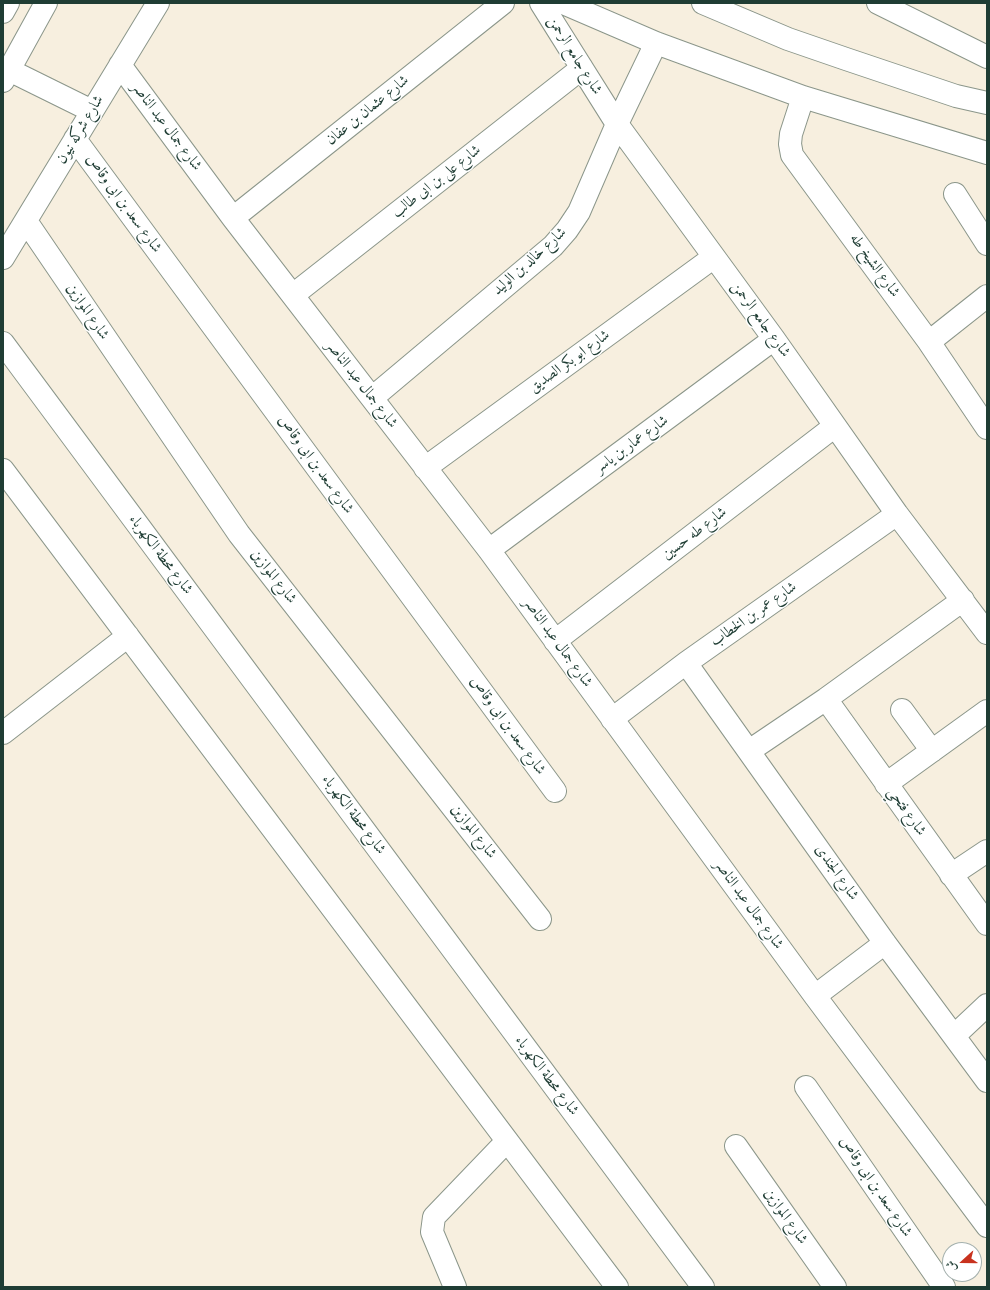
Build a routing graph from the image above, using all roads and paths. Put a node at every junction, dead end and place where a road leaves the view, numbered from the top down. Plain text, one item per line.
1 (8, 3) edge
2 (46, 3) edge
3 (158, 3) edge
4 (503, 3) edge
5 (541, 3) edge
6 (563, 3) edge
7 (704, 3) edge
8 (878, 3) edge
9 (3, 12) edge
10 (656, 43) junction
11 (987, 57) edge
12 (120, 65) junction
13 (582, 68) junction
14 (6, 76) edge
15 (803, 97) junction
16 (987, 103) edge
17 (92, 111) junction
18 (617, 124) junction
19 (75, 139) junction
20 (987, 153) edge
21 (955, 194) dead end
22 (233, 218) junction
23 (26, 220) junction
24 (987, 244) edge
25 (714, 257) junction
26 (3, 258) edge
27 (293, 295) junction
28 (987, 296) edge
29 (774, 339) junction
30 (930, 342) junction
31 (3, 343) edge
32 (372, 398) junction
33 (836, 426) junction
34 (987, 428) edge
35 (425, 468) junction
36 (3, 470) edge
37 (897, 514) junction
38 (489, 550) junction
39 (963, 600) junction
40 (987, 633) edge
41 (128, 636) junction
42 (555, 641) junction
43 (686, 663) junction
44 (826, 699) junction
45 (902, 710) dead end
46 (987, 712) edge
47 (612, 719) junction
48 (3, 733) edge
49 (750, 751) junction
50 (932, 752) junction
51 (886, 784) junction
52 (555, 791) dead end
53 (987, 851) edge
54 (951, 875) junction
55 (540, 919) dead end
56 (987, 924) edge
57 (885, 943) junction
58 (815, 996) junction
59 (987, 1005) edge
60 (954, 1036) junction
61 (987, 1081) edge
62 (806, 1087) dead end
63 (506, 1142) junction
64 (736, 1146) dead end
65 (987, 1226) edge
66 (455, 1287) edge
67 (617, 1287) edge
68 (703, 1287) edge
69 (835, 1287) edge
70 (944, 1287) edge

1 - 9 main road
2 - 14 main road
3 - 12 main road, شارع شركه نيون
4 - 22 main road, شارع عثمان بن عفان
5 - 13 main road, شارع جامع الرحمن
6 - 10 main road
7 - 16 main road
8 - 11 main road
10 - 15 main road
10 - 18 main road, شارع خالد بن الوليد
12 - 17 main road, شارع شركه نيون
12 - 22 main road, شارع جمال عبد الناصر
13 - 18 main road, شارع جامع الرحمن
13 - 27 main road, شارع على بن ابى طالب
14 - 17 main road
15 - 20 main road
15 - 30 main road, شارع الشيخ طه
17 - 19 main road, شارع شركه نيون
18 - 25 main road, شارع جامع الرحمن
18 - 32 main road, شارع خالد بن الوليد
19 - 23 main road, شارع شركه نيون
19 - 52 main road, شارع سعد بن ابى وقاص
21 - 24 main road
22 - 27 main road, شارع جمال عبد الناصر
23 - 26 main road, شارع شركه نيون
23 - 55 main road, شارع الموازين
25 - 29 main road, شارع جامع الرحمن
25 - 35 main road, شارع ابو بكر الصديق
27 - 32 main road, شارع جمال عبد الناصر
28 - 30 main road
29 - 33 main road, شارع جامع الرحمن
29 - 38 main road, شارع عمار بن ياسر
30 - 34 main road, شارع الشيخ طه
31 - 68 main road, شارع محطة الكهرباء
32 - 35 main road, شارع جمال عبد الناصر
33 - 37 main road, شارع جامع الرحمن
33 - 42 main road, شارع طه حسين
35 - 38 main road, شارع جمال عبد الناصر
36 - 41 main road
37 - 39 main road, شارع جامع الرحمن
37 - 43 main road, شارع عمر بن الخطاب
38 - 42 main road, شارع جمال عبد الناصر
39 - 40 main road, شارع جامع الرحمن
39 - 44 main road
41 - 48 main road
41 - 63 main road
42 - 47 main road, شارع جمال عبد الناصر
43 - 47 main road, شارع عمر بن الخطاب
43 - 49 main road, شارع الجندى
44 - 49 main road
44 - 51 main road, شارع فتحي
45 - 50 main road
46 - 50 main road
47 - 58 main road, شارع جمال عبد الناصر
49 - 57 main road, شارع الجندى
50 - 51 main road
51 - 54 main road, شارع فتحي
53 - 54 main road
54 - 56 main road, شارع فتحي
57 - 58 main road
57 - 60 main road, شارع الجندى
58 - 65 main road, شارع جمال عبد الناصر
59 - 60 main road
60 - 61 main road, شارع الجندى
62 - 70 main road, شارع سعد بن ابى وقاص
63 - 66 main road
63 - 67 main road
64 - 69 main road, شارع الموازين

